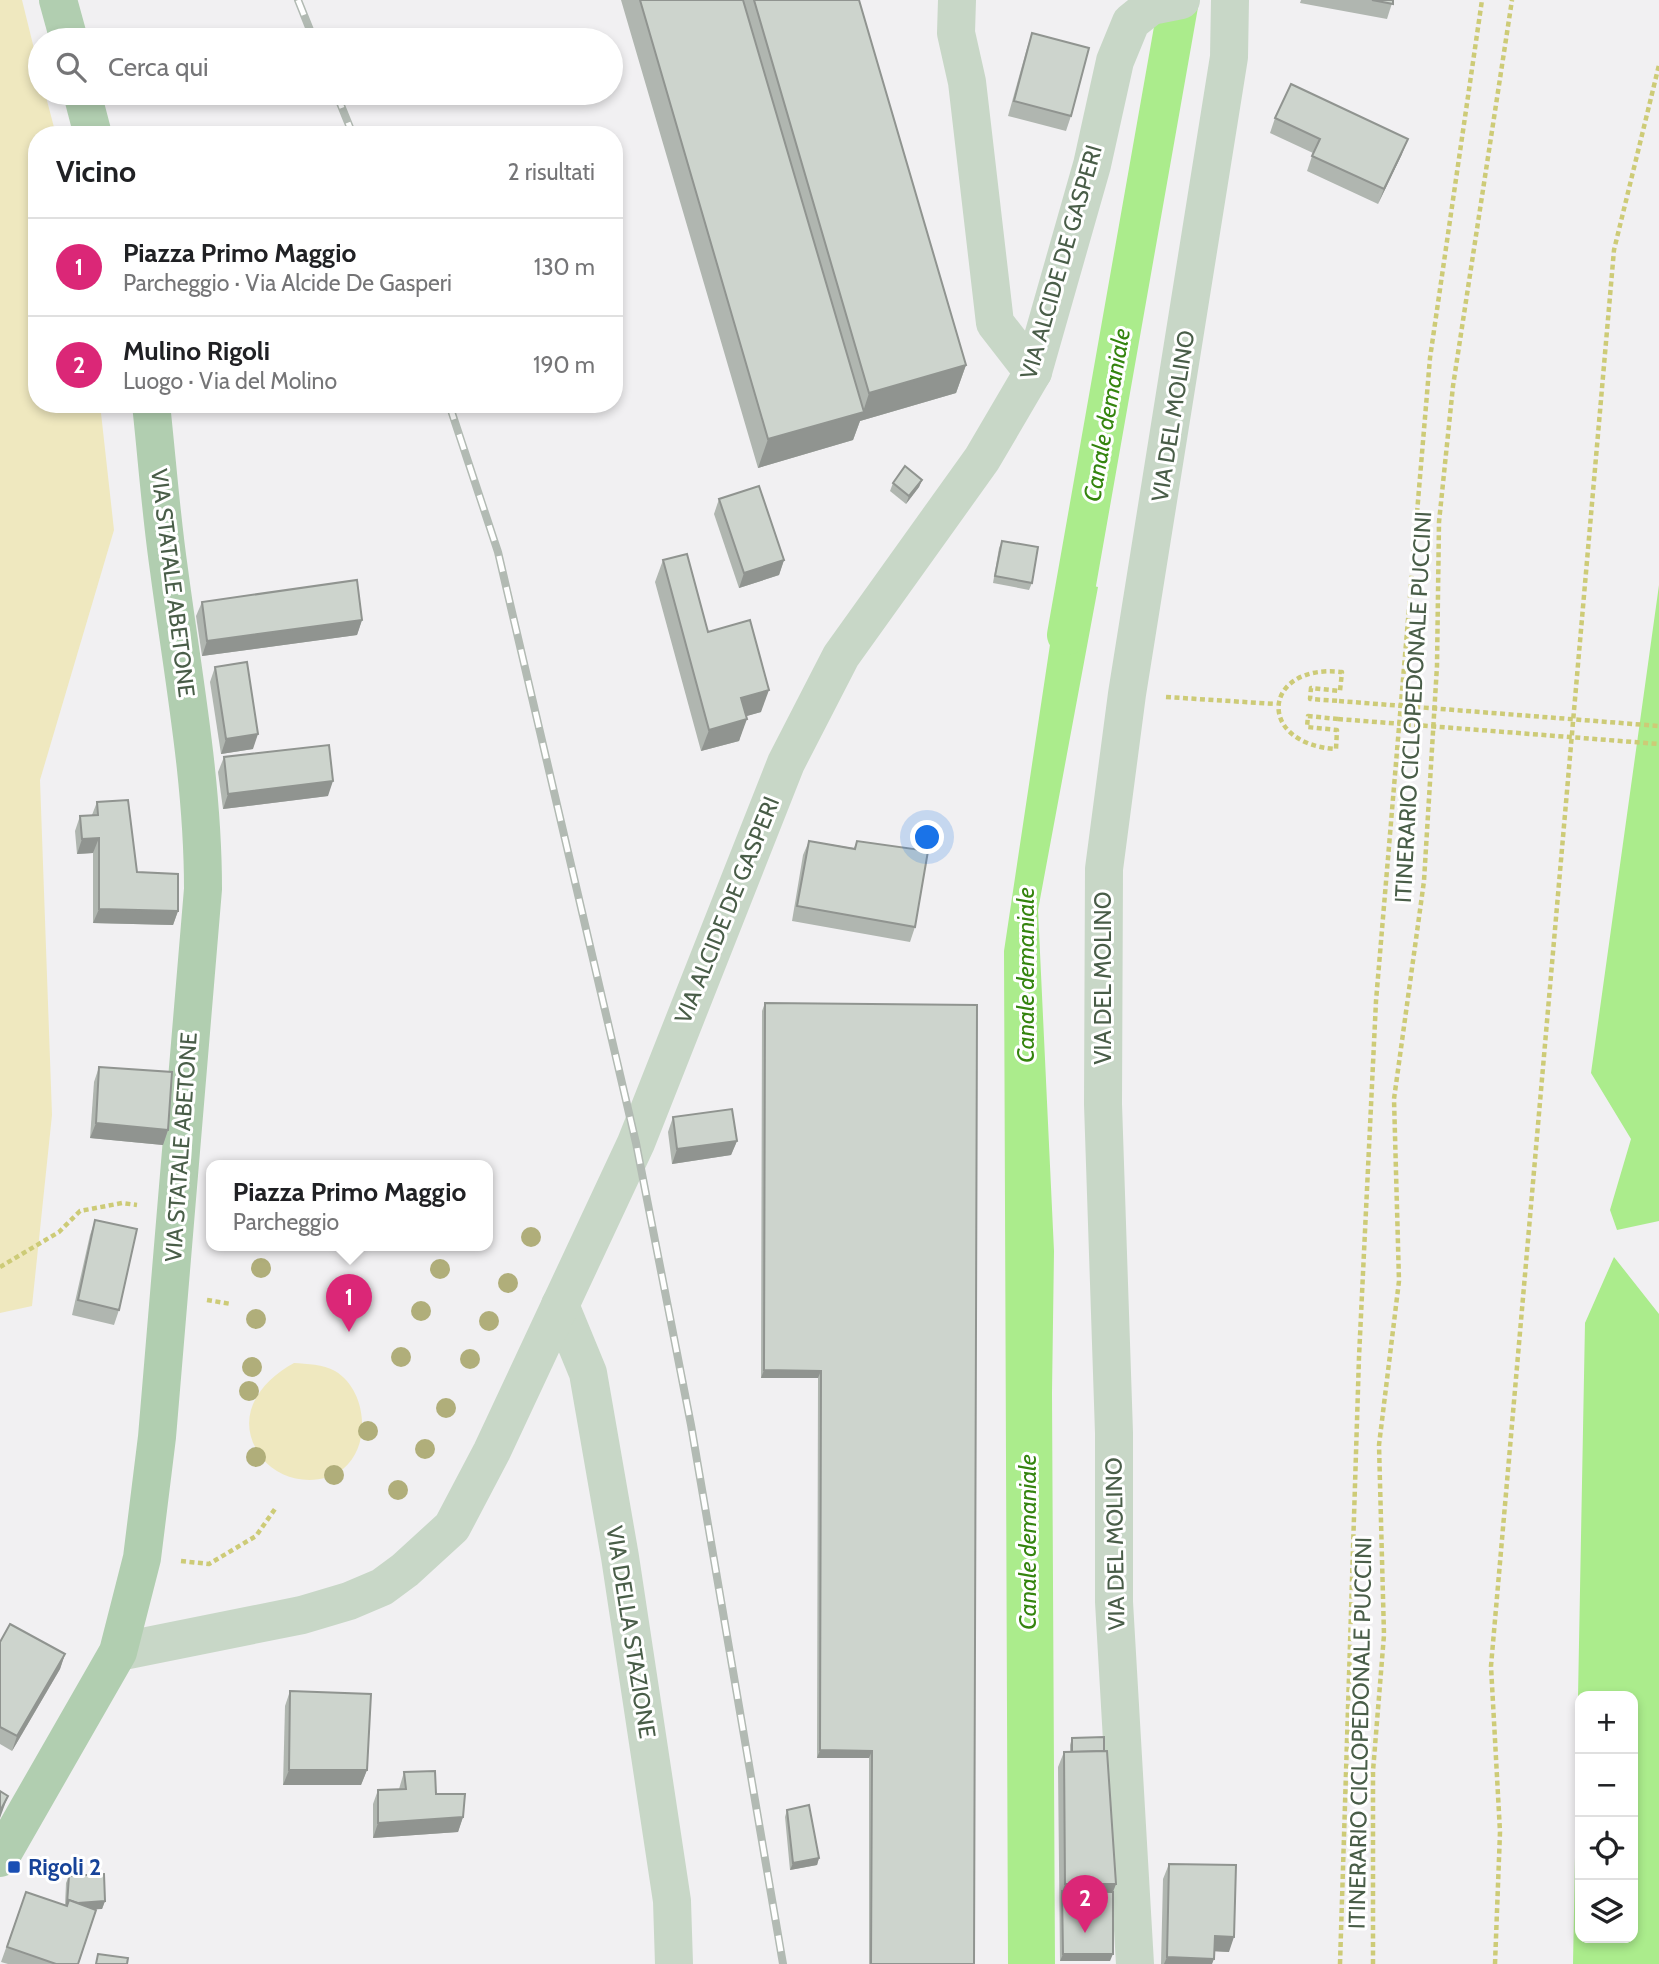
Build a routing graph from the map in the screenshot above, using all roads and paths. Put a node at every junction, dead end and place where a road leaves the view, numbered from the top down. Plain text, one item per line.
1 (58, 0) edge
2 (957, 0) edge
3 (1230, 0) edge
4 (1482, 0) edge
5 (1512, 0) edge
6 (1166, 3) edge
7 (66, 28) edge
8 (1659, 65) edge
9 (85, 105) edge
10 (91, 126) edge
11 (1033, 372) junction
12 (152, 413) edge
13 (1127, 694) junction
14 (1276, 704) junction
15 (1659, 726) edge
16 (1659, 744) edge
17 (176, 1209) junction
18 (0, 1267) edge
19 (560, 1305) junction
20 (275, 1509) dead end
21 (142, 1558) junction
22 (118, 1652) junction
23 (0, 1858) edge
24 (674, 1964) edge
25 (1135, 1964) edge
26 (1340, 1964) edge
27 (1373, 1964) edge
28 (1495, 1964) edge

1 - 7 main road
2 - 11 street
3 - 13 street, VIA DEL MOLINO
4 - 26 path
5 - 27 path, ITINERARIO CICLOPEDONALE PUCCINI
6 - 11 street, VIA ALCIDE DE GASPERI
8 - 28 path
9 - 10 main road
11 - 19 street, VIA ALCIDE DE GASPERI
12 - 17 main road, VIA STATALE ABETONE
13 - 14 path
13 - 25 street, VIA DEL MOLINO
14 - 15 path, bridge
14 - 16 path, bridge
17 - 18 path
17 - 21 main road, VIA STATALE ABETONE
19 - 22 street, VIA ALCIDE DE GASPERI
19 - 24 street, VIA DELLA STAZIONE
20 - 21 path
21 - 22 main road, VIA STATALE ABETONE
22 - 23 main road, VIA STATALE ABETONE

